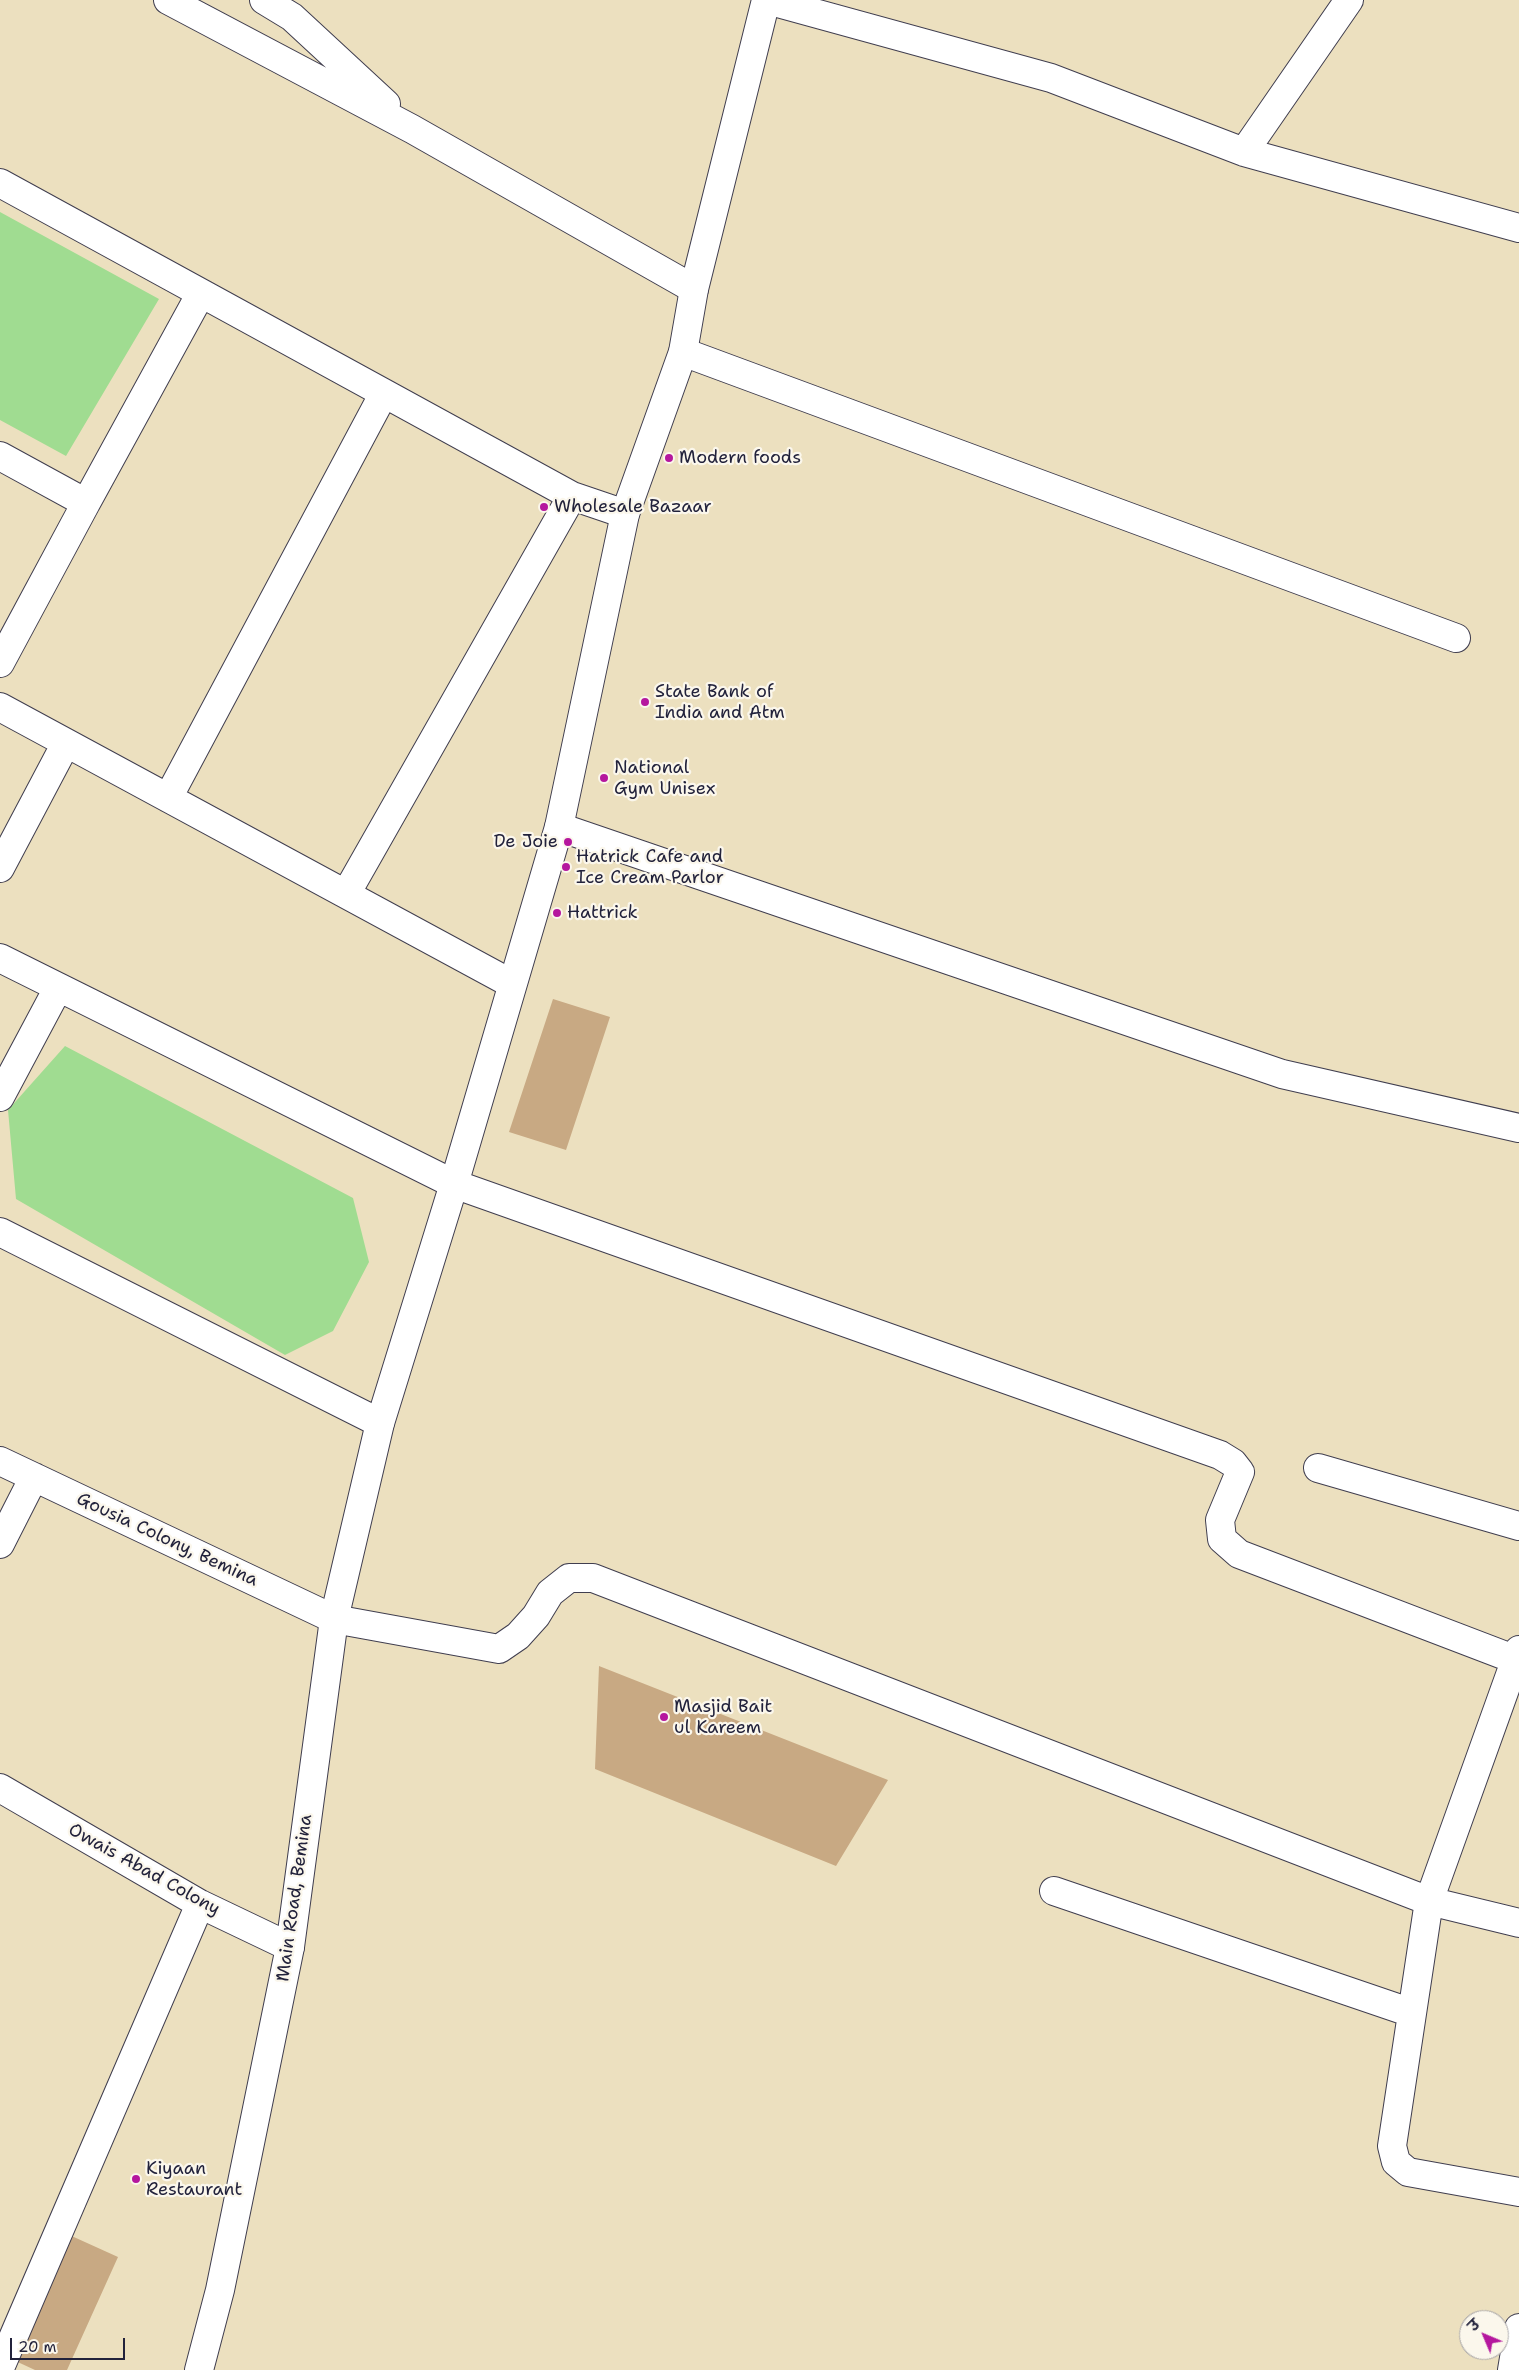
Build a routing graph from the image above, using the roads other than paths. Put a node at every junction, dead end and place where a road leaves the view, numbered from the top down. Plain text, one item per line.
1 (168, 0) edge
2 (264, 0) edge
3 (767, 0) edge
4 (1349, 0) edge
5 (412, 129) junction
6 (1244, 152) junction
7 (0, 183) edge
8 (1519, 228) edge
9 (694, 289) junction
10 (201, 293) junction
11 (683, 352) junction
12 (384, 393) junction
13 (0, 456) edge
14 (572, 496) junction
15 (86, 503) junction
16 (625, 514) junction
17 (1456, 638) dead end
18 (0, 663) edge
19 (0, 707) edge
20 (66, 743) junction
21 (168, 798) junction
22 (560, 827) junction
23 (0, 868) edge
24 (346, 894) junction
25 (0, 958) edge
26 (512, 984) junction
27 (58, 988) junction
28 (0, 1096) edge
29 (1519, 1128) edge
30 (454, 1184) junction
31 (0, 1232) edge
32 (380, 1423) junction
33 (0, 1461) edge
34 (1318, 1468) dead end
35 (34, 1477) junction
36 (1519, 1526) edge
37 (0, 1544) edge
38 (334, 1620) junction
39 (1518, 1657) edge
40 (0, 1788) edge
41 (1054, 1890) dead end
42 (1429, 1901) junction
43 (200, 1904) junction
44 (1519, 1922) edge
45 (290, 1948) junction
46 (1412, 2013) junction
47 (1519, 2192) edge
48 (1519, 2328) edge
49 (6, 2340) edge
50 (0, 2368) edge
51 (199, 2370) edge
52 (1512, 2370) edge

1 - 5 street
2 - 5 street
3 - 6 street
3 - 9 street, Main Road, Bemina
4 - 6 street
5 - 9 street
6 - 8 street
7 - 10 street
9 - 11 street, Main Road, Bemina
10 - 12 street
10 - 15 street
11 - 16 street, Main Road, Bemina
11 - 17 street
12 - 14 street
12 - 21 street
13 - 15 street
14 - 16 street
14 - 24 street
15 - 18 street
16 - 22 street, Main Road, Bemina
19 - 20 street
20 - 21 street
20 - 23 street
21 - 24 street
22 - 26 street, Main Road, Bemina
22 - 29 street
24 - 26 street
25 - 27 street
26 - 30 street, Main Road, Bemina
27 - 28 street
27 - 30 street
30 - 32 street, Main Road, Bemina
30 - 39 street
31 - 32 street
32 - 38 street, Main Road, Bemina
33 - 35 street, Gousia Colony, Bemina
34 - 36 street
35 - 37 street
35 - 38 street, Gousia Colony, Bemina
38 - 42 street, Gousia Colony, Bemina
38 - 45 street, Main Road, Bemina
39 - 42 street
40 - 43 street, Owais Abad Colony
41 - 46 street
42 - 44 street, Gousia Colony, Bemina
42 - 46 street
43 - 45 street, Owais Abad Colony
43 - 49 street
45 - 51 street, Main Road, Bemina
46 - 47 street
48 - 52 street
49 - 50 street

